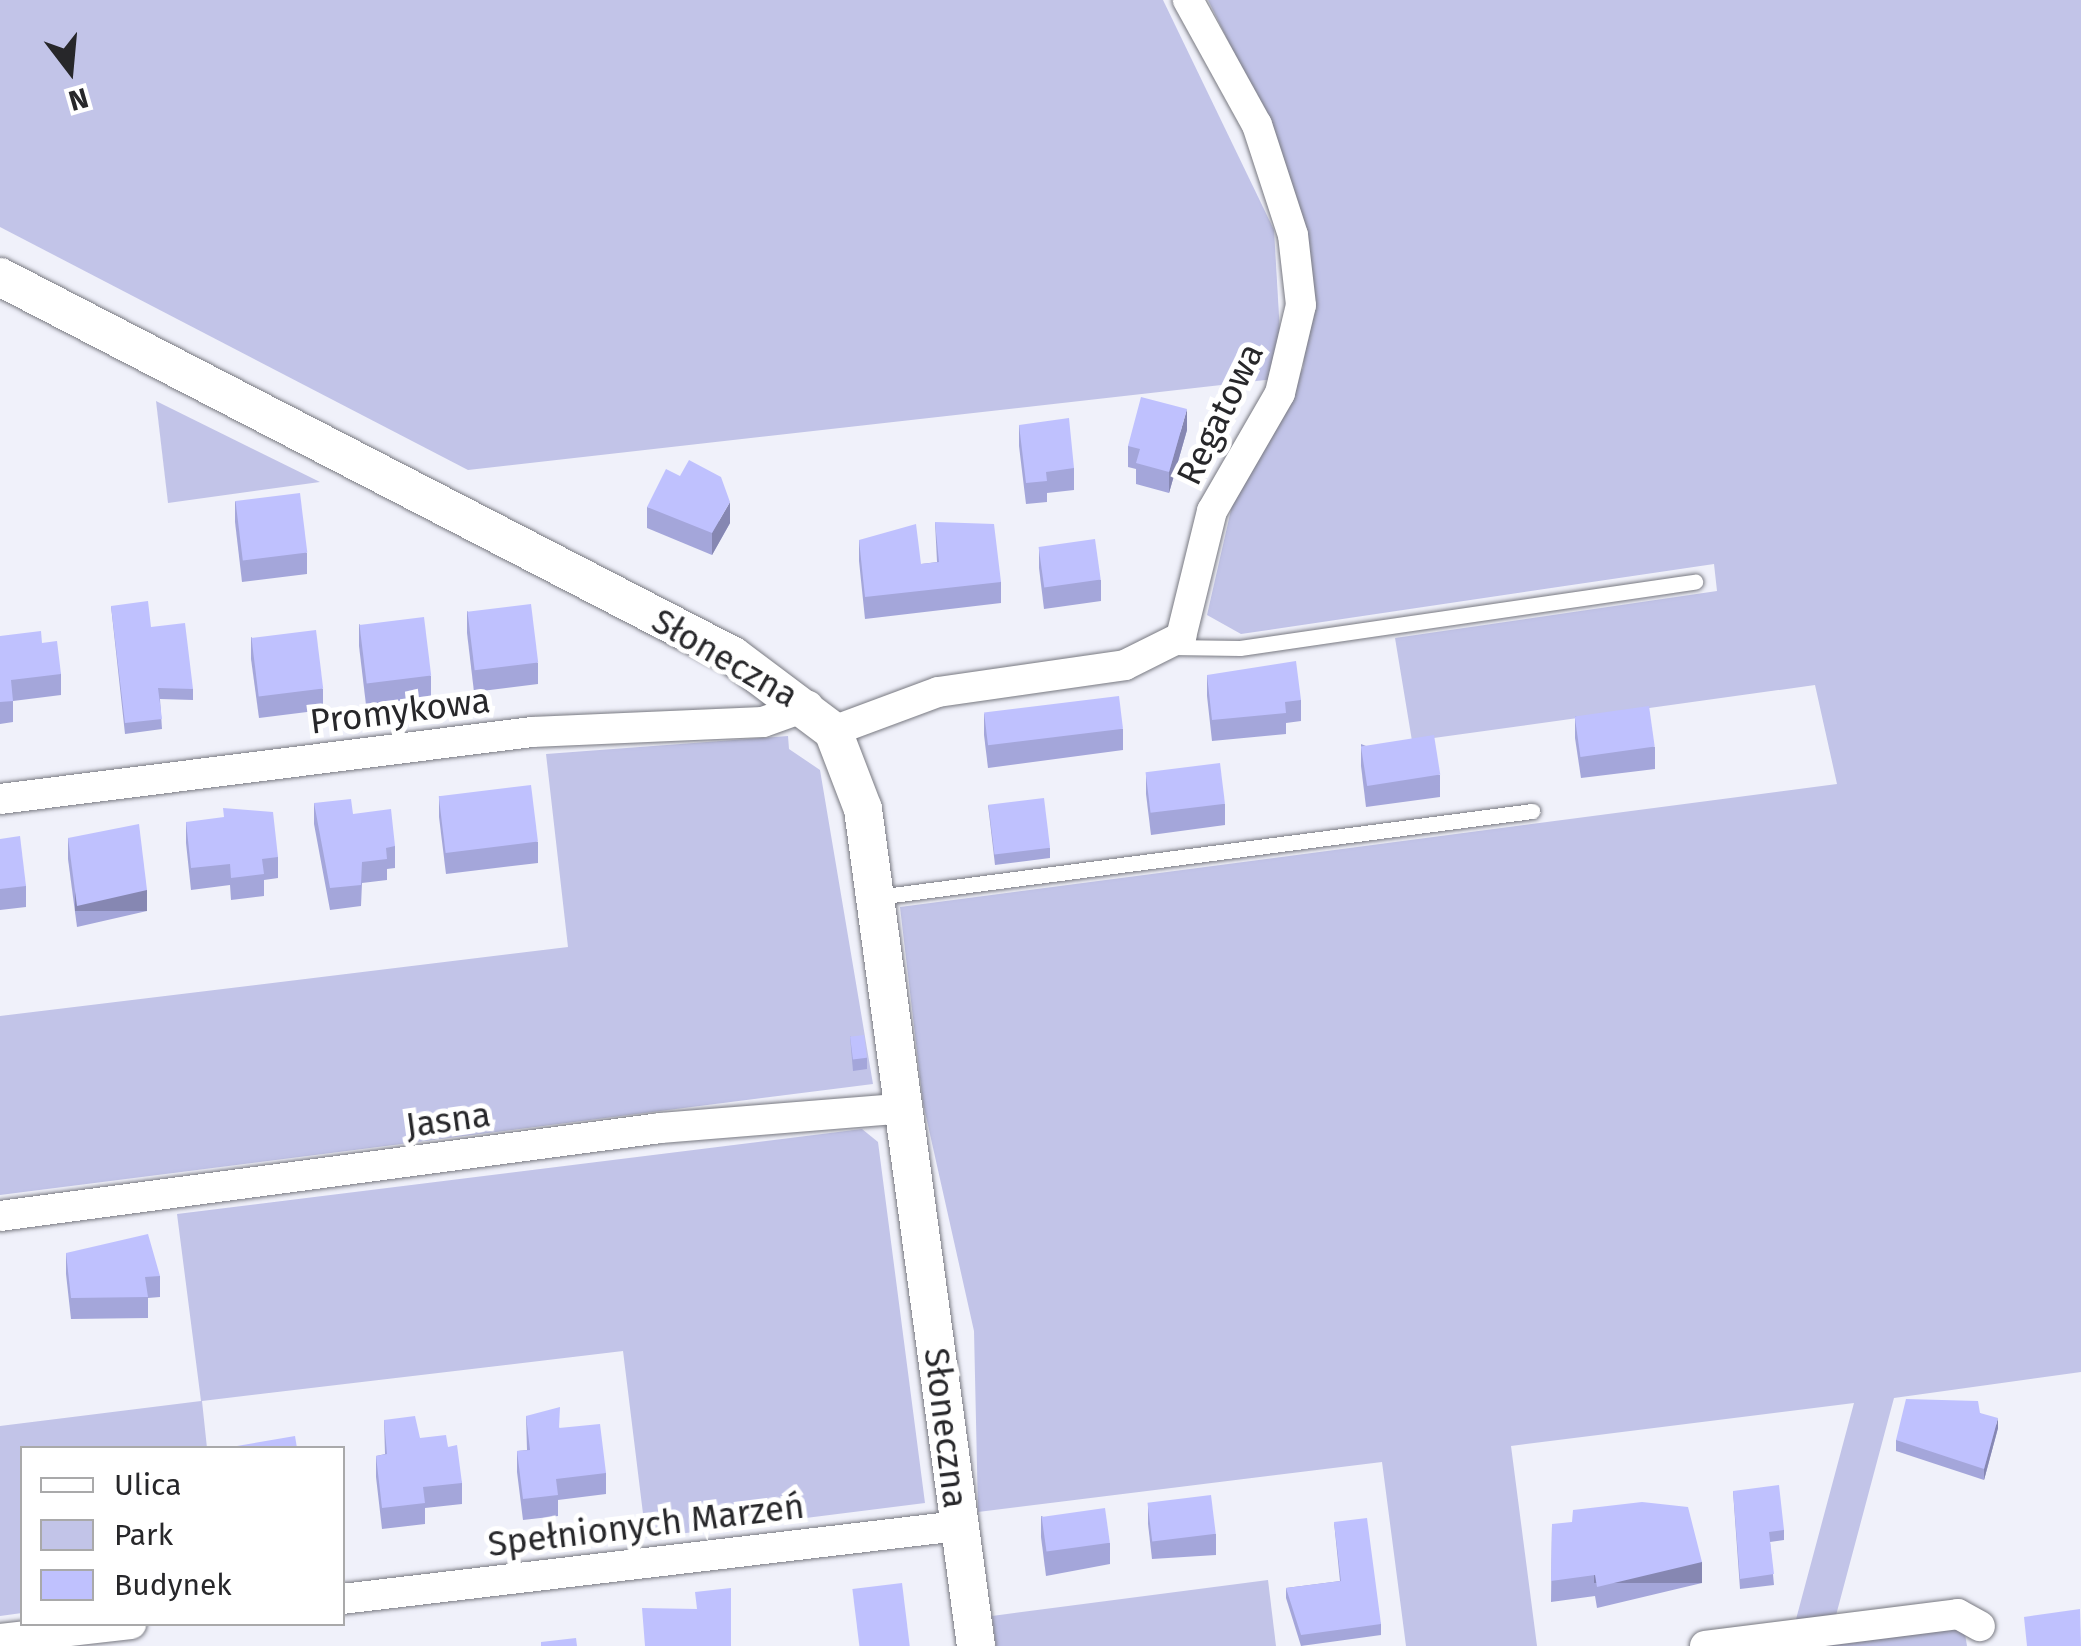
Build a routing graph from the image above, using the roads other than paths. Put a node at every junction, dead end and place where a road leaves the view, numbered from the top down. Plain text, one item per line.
1 (1188, 0) edge
2 (0, 277) edge
3 (1695, 582) dead end
4 (1172, 647) junction
5 (821, 718) junction
6 (0, 800) edge
7 (1532, 812) dead end
8 (876, 897) junction
9 (907, 1108) junction
10 (0, 1216) edge
11 (958, 1526) junction
12 (345, 1598) edge
13 (114, 1626) edge
14 (1980, 1626) dead end
15 (0, 1639) edge
16 (976, 1646) edge
17 (1705, 1646) edge

1 - 4 street, Regatowa
2 - 5 street, Słoneczna
3 - 4 lane
4 - 5 street
5 - 6 street, Promykowa
5 - 8 street, Słoneczna
7 - 8 lane
8 - 9 street, Słoneczna
9 - 10 street, Jasna
9 - 11 street, Słoneczna
11 - 12 street, Spełnionych Marzeń
11 - 16 street, Słoneczna
13 - 15 street
14 - 17 street

